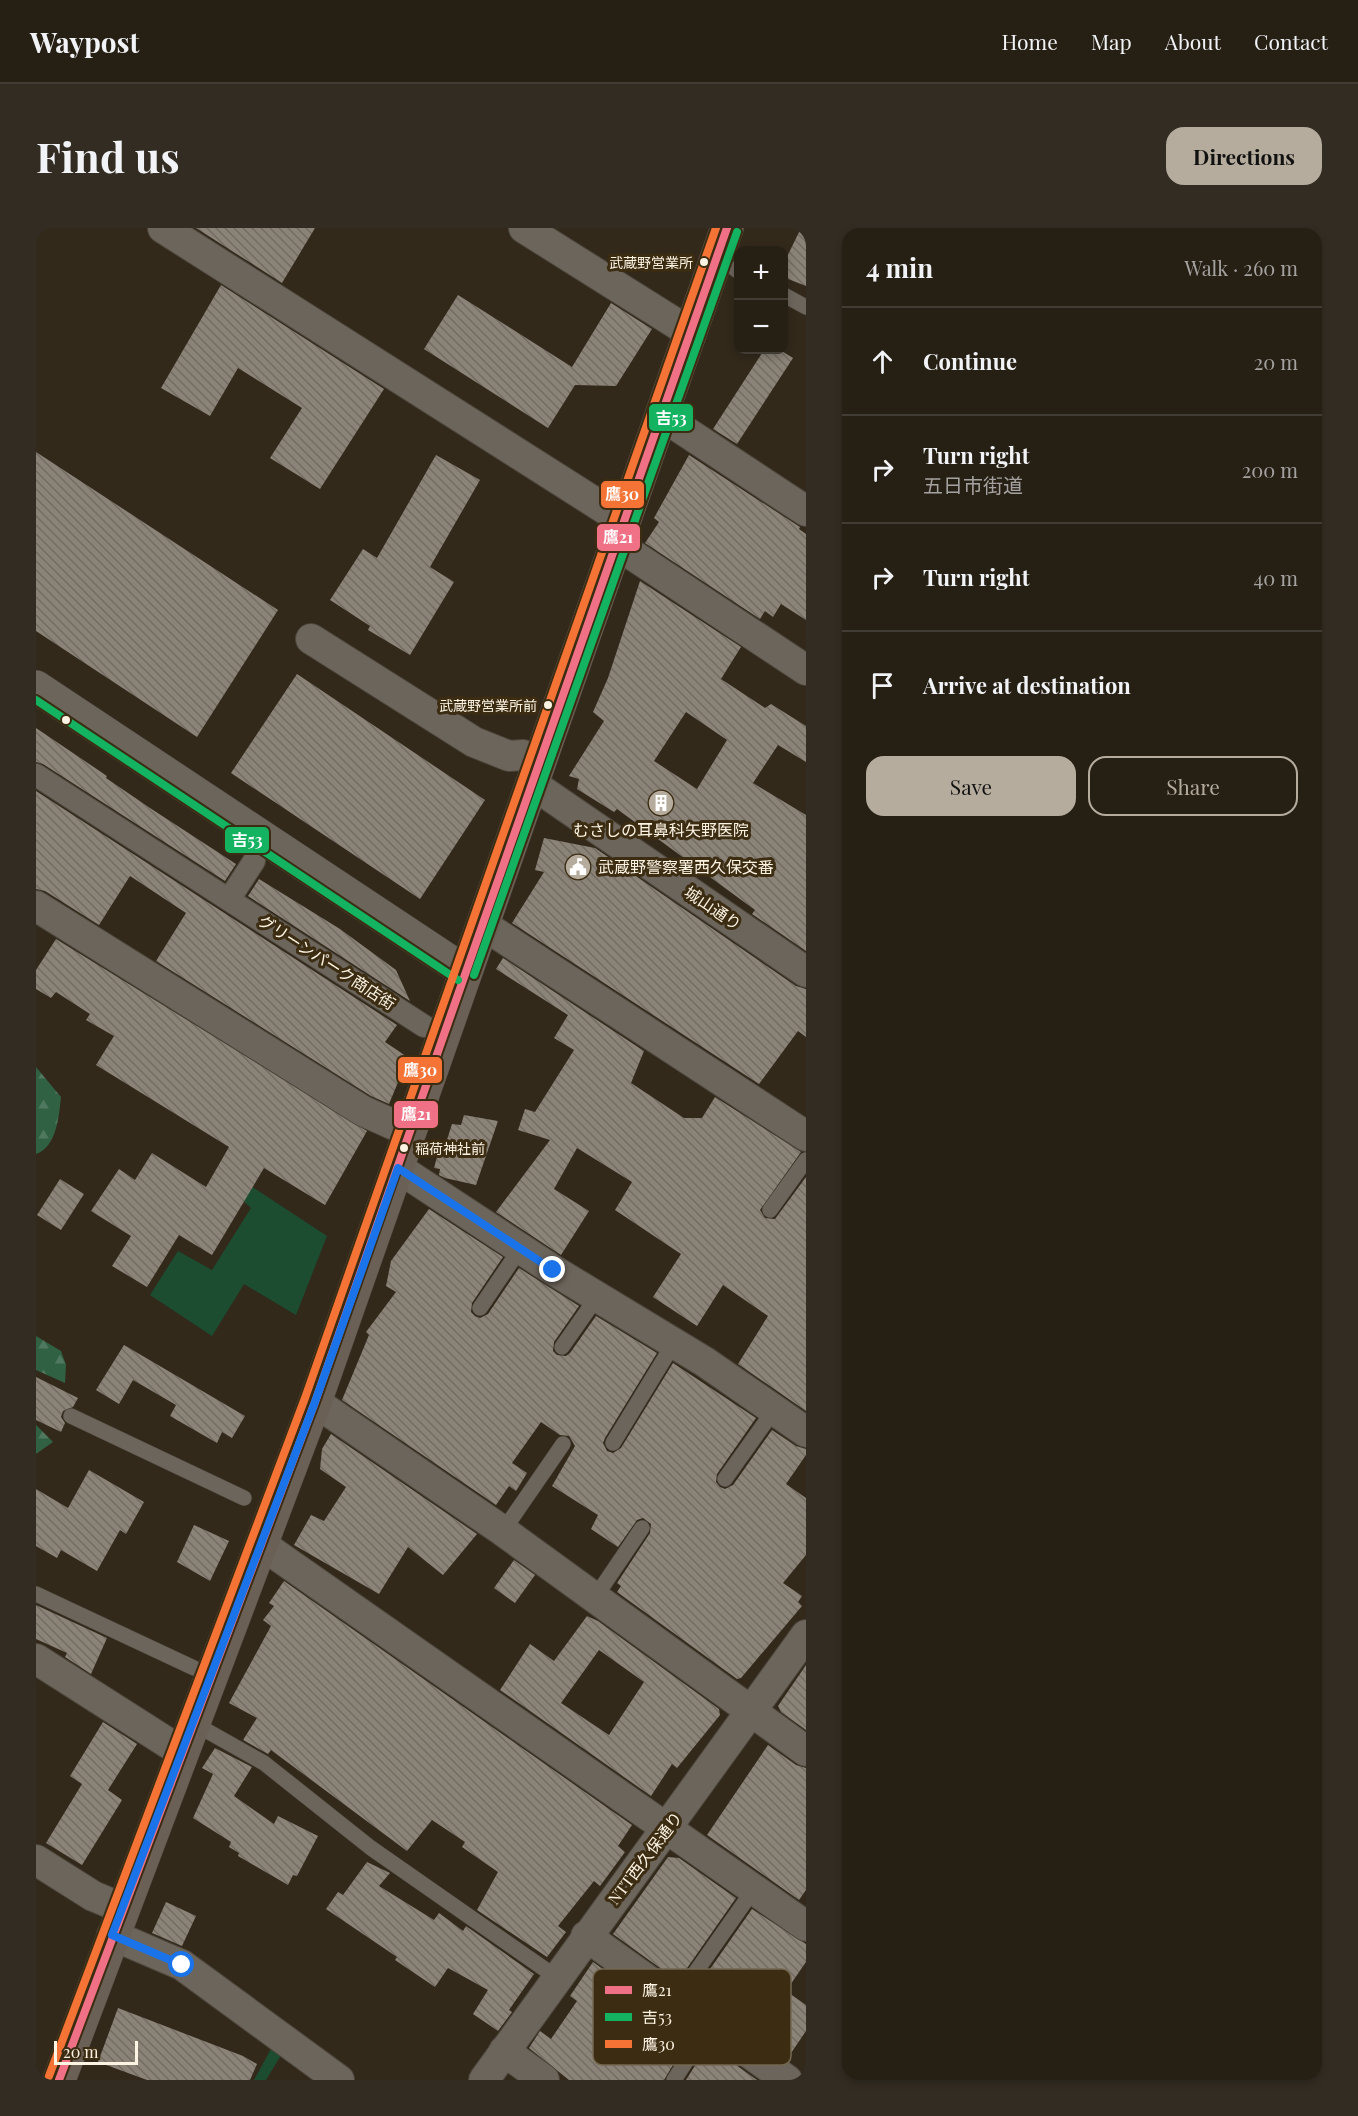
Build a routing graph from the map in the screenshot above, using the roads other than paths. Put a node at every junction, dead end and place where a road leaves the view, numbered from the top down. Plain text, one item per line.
1 (163, 228) edge
2 (524, 228) edge
3 (727, 228) edge
4 (788, 298) edge
5 (806, 307) edge
6 (691, 333) junction
7 (662, 416) junction
8 (806, 511) edge
9 (620, 532) junction
10 (311, 639) dead end
11 (806, 670) edge
12 (36, 687) edge
13 (527, 769) junction
14 (36, 775) edge
15 (254, 861) dead end
16 (230, 898) junction
17 (36, 906) edge
18 (482, 924) junction
19 (464, 971) junction
20 (806, 972) edge
21 (424, 1026) dead end
22 (410, 1132) junction
23 (806, 1136) edge
24 (806, 1160) edge
25 (398, 1168) junction
26 (770, 1210) dead end
27 (520, 1249) junction
28 (597, 1296) junction
29 (480, 1308) dead end
30 (674, 1343) junction
31 (562, 1347) dead end
32 (315, 1402) junction
33 (774, 1410) junction
34 (71, 1416) dead end
35 (806, 1432) edge
36 (613, 1443) dead end
37 (563, 1444) dead end
38 (725, 1479) dead end
39 (243, 1498) dead end
40 (642, 1528) dead end
41 (502, 1531) junction
42 (261, 1544) junction
43 (36, 1594) edge
44 (594, 1599) junction
45 (806, 1635) edge
46 (36, 1659) edge
47 (194, 1668) dead end
48 (751, 1712) junction
49 (188, 1738) junction
50 (806, 1751) edge
51 (668, 1828) junction
52 (36, 1860) edge
53 (754, 1889) junction
54 (117, 1922) junction
55 (806, 1926) edge
56 (586, 1936) junction
57 (632, 1969) edge
58 (698, 1969) edge
59 (556, 1977) junction
60 (504, 2051) junction
61 (684, 2065) edge
62 (766, 2065) edge
63 (59, 2080) edge
64 (339, 2080) edge
65 (484, 2080) edge
66 (544, 2080) edge
67 (674, 2080) edge
68 (787, 2080) edge

1 - 9 street
2 - 6 street
3 - 6 main road
4 - 5 lane
6 - 7 main road
7 - 8 street
7 - 9 main road
9 - 11 street
9 - 13 main road
10 - 13 street
12 - 19 street
13 - 18 main road
13 - 20 street, 城山通り
14 - 16 street, グリーンパーク商店街
15 - 16 street
16 - 21 street, グリーンパーク商店街
17 - 22 street
18 - 19 main road
18 - 23 street
19 - 22 main road
22 - 25 main road
24 - 26 lane
25 - 27 street
25 - 32 main road
27 - 28 street
27 - 29 lane
28 - 30 street
28 - 31 lane
30 - 33 street
30 - 36 lane
32 - 41 street
32 - 42 main road
33 - 35 street
33 - 38 lane
34 - 39 lane
37 - 41 lane
40 - 44 lane
41 - 44 street
42 - 49 main road
42 - 51 street
43 - 47 lane
44 - 48 street
45 - 48 street, NTT西久保通り
46 - 49 street
48 - 50 street
48 - 51 street, NTT西久保通り
49 - 54 main road
49 - 59 lane
51 - 53 street
51 - 56 street, NTT西久保通り
52 - 54 street
53 - 55 street
53 - 58 lane
54 - 63 main road
54 - 64 street
56 - 57 street
56 - 59 street, NTT西久保通り
59 - 60 street, NTT西久保通り
60 - 65 street, NTT西久保通り
60 - 66 street
61 - 67 lane
62 - 68 street

